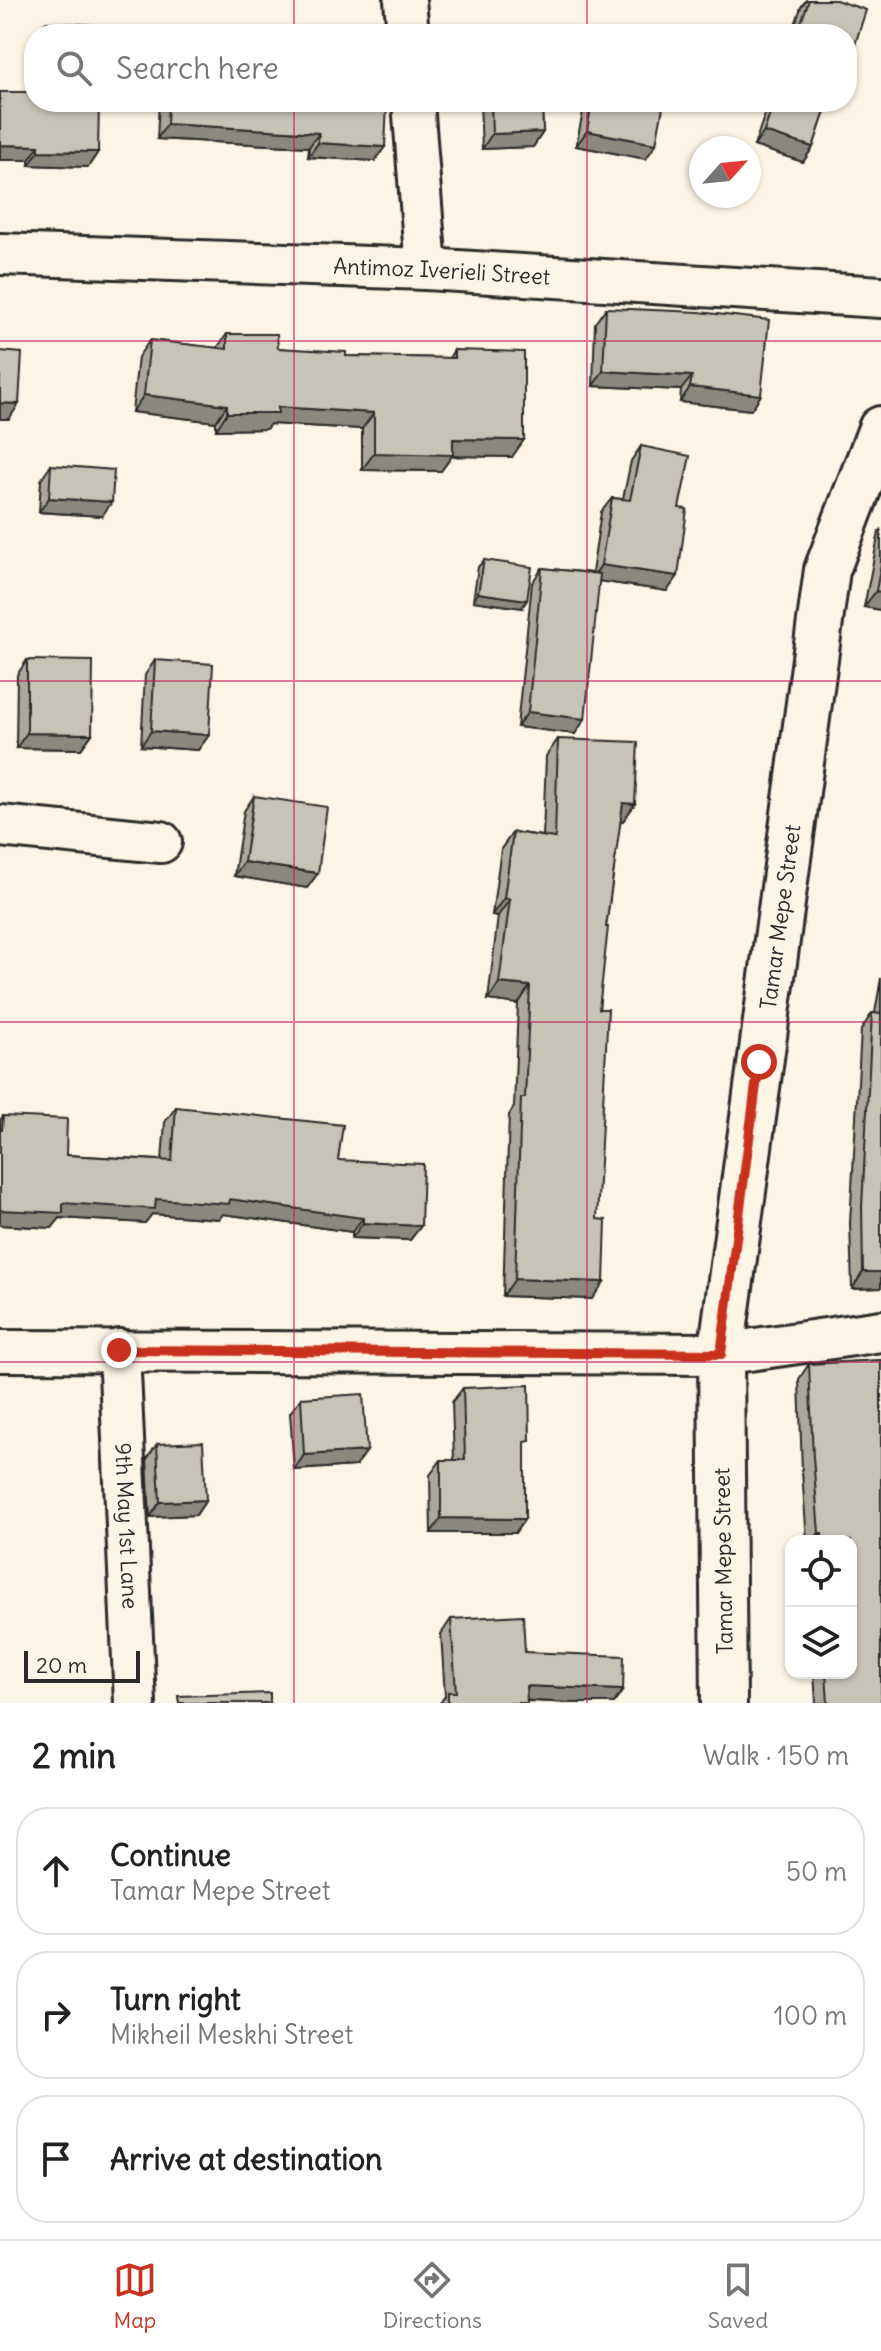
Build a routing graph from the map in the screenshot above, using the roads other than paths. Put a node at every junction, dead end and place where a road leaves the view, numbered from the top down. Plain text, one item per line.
1 (405, 0) edge
2 (407, 24) edge
3 (414, 112) edge
4 (0, 254) edge
5 (426, 269) junction
6 (881, 297) edge
7 (881, 429) edge
8 (0, 826) edge
9 (161, 842) dead end
10 (881, 1331) edge
11 (119, 1350) junction
12 (0, 1351) edge
13 (721, 1354) junction
14 (135, 1703) edge
15 (724, 1703) edge

1 - 2 street
3 - 5 street
4 - 5 street, Antimoz Iverieli Street
5 - 6 street, Antimoz Iverieli Street
7 - 13 street, Tamar Mepe Street
8 - 9 street
10 - 13 street
11 - 12 street
11 - 13 street
11 - 14 street, 9th May 1st Lane
13 - 15 street, Tamar Mepe Street

